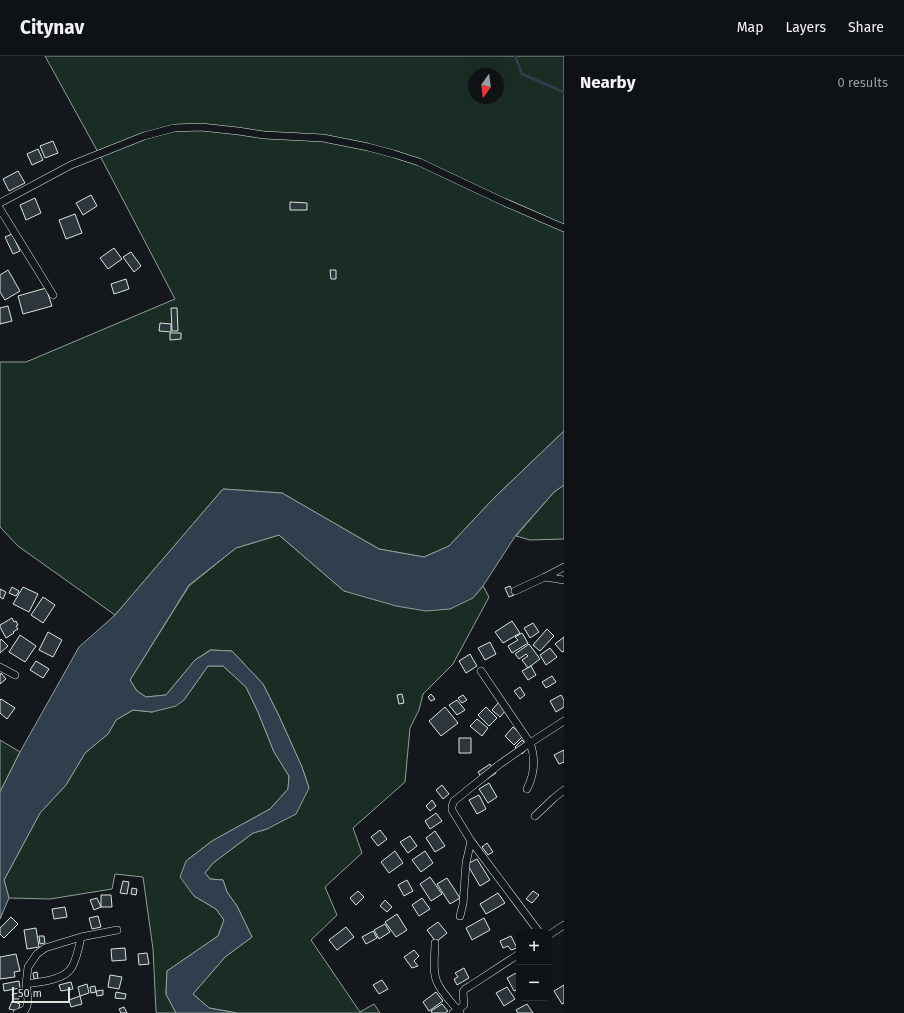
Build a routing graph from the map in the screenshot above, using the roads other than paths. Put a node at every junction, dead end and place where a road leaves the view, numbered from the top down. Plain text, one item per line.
1 (0, 203) edge
2 (0, 209) edge
3 (564, 228) edge
4 (53, 294) dead end
5 (564, 567) edge
6 (545, 577) junction
7 (564, 580) edge
8 (515, 591) dead end
9 (0, 667) edge
10 (481, 672) dead end
11 (15, 675) dead end
12 (564, 721) edge
13 (530, 743) junction
14 (527, 789) dead end
15 (564, 790) edge
16 (535, 816) dead end
17 (471, 841) junction
18 (460, 916) dead end
19 (564, 925) edge
20 (537, 929) edge
21 (117, 930) dead end
22 (552, 932) edge
23 (81, 937) junction
24 (436, 943) dead end
25 (516, 956) edge
26 (26, 984) junction
27 (457, 1012) edge
28 (17, 1013) edge

1 - 3 street
2 - 4 street
5 - 6 street
6 - 7 street
6 - 8 street
9 - 11 street
10 - 13 street
12 - 13 street
13 - 14 street
13 - 17 street
15 - 16 street
17 - 18 street
17 - 20 street
19 - 22 street
21 - 23 street
23 - 26 street
23 - 26 street
24 - 27 street
25 - 27 street
26 - 28 street

